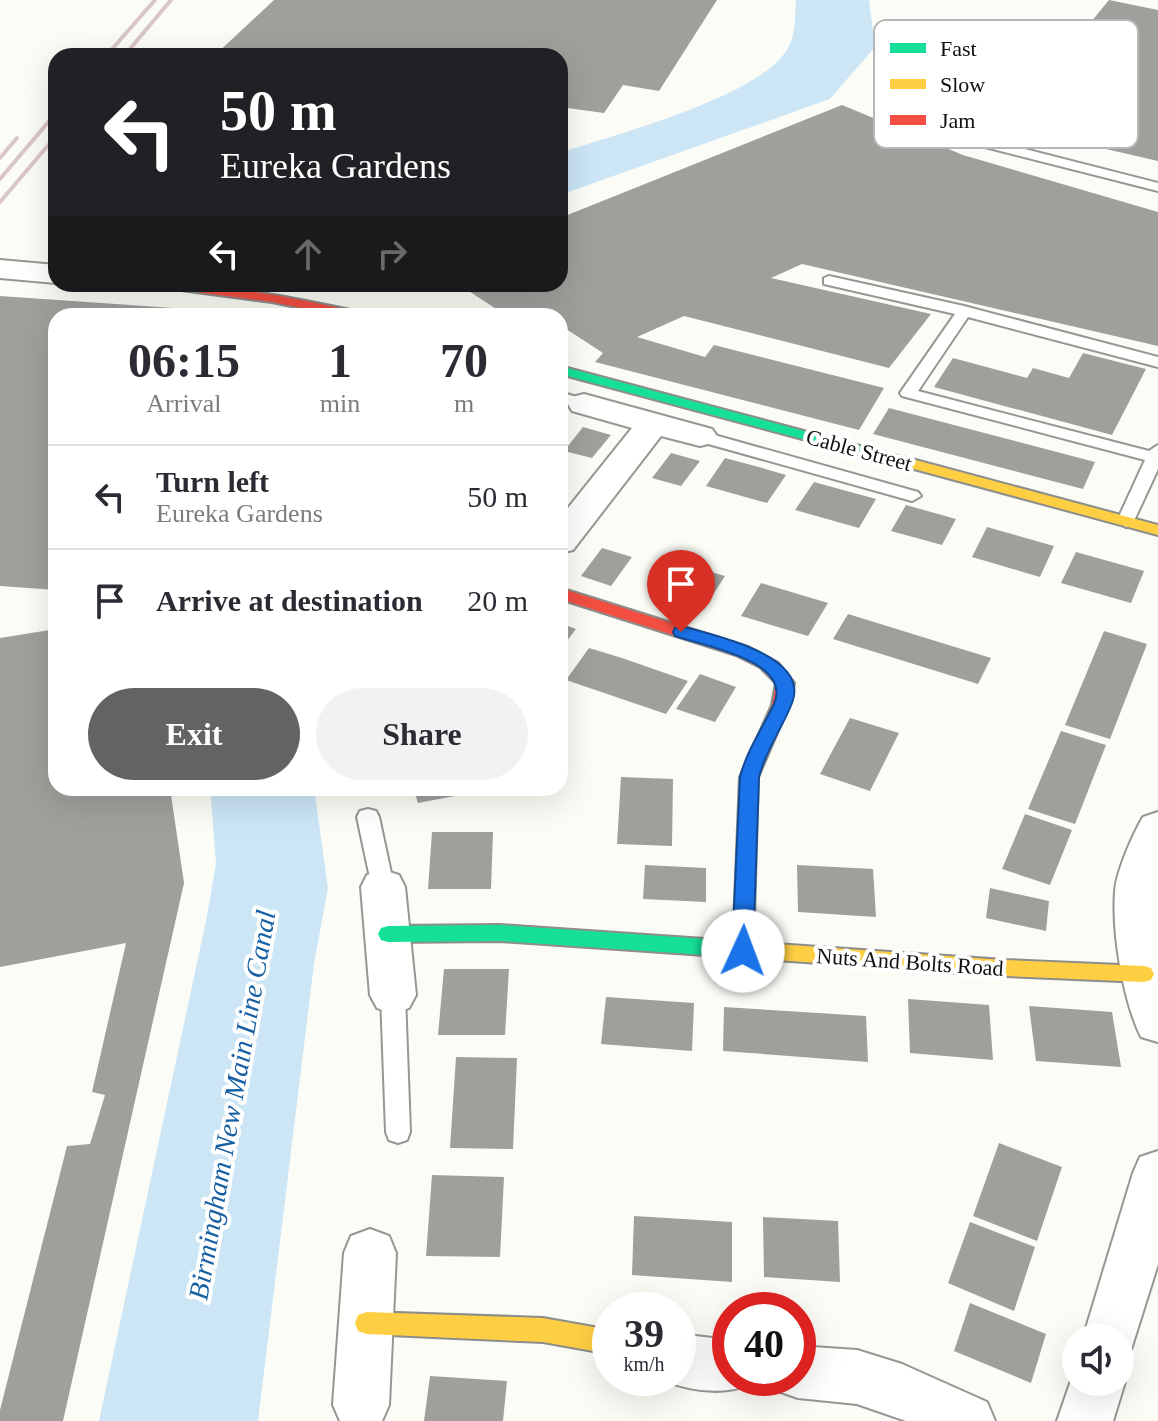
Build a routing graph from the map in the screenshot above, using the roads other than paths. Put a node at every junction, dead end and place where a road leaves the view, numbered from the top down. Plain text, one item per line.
1 (1005, 148) edge
2 (1158, 187) edge
3 (0, 269) edge
4 (48, 273) edge
5 (829, 281) dead end
6 (227, 292) edge
7 (322, 308) edge
8 (964, 311) junction
9 (1158, 362) edge
10 (568, 372) edge
11 (572, 400) edge
12 (653, 423) junction
13 (700, 436) joint
14 (1156, 454) edge
15 (912, 496) dead end
16 (1126, 521) junction
17 (1158, 530) edge
18 (568, 532) edge
19 (568, 596) edge
20 (368, 817) dead end
21 (1158, 828) edge
22 (383, 887) joint
23 (388, 934) junction
24 (743, 951) junction
25 (1144, 974) junction
26 (393, 995) joint
27 (1158, 1023) edge
28 (398, 1132) dead end
29 (1158, 1173) edge
30 (370, 1253) dead end
31 (367, 1323) junction
32 (1114, 1324) edge
33 (592, 1339) edge
34 (816, 1374) edge
35 (1093, 1396) edge
36 (361, 1413) edge
37 (967, 1421) edge
38 (1085, 1421) edge

1 - 2 lane
3 - 4 street
5 - 8 lane
6 - 7 street
8 - 9 lane
8 - 14 lane
10 - 16 street, Cable Street
11 - 12 street
12 - 13 street
12 - 18 street
13 - 15 lane
14 - 16 lane
16 - 17 street, Cable Street
19 - 24 street
20 - 22 lane
21 - 25 street
22 - 23 street
23 - 24 street, Nuts And Bolts Road
23 - 26 street
24 - 25 street, Nuts And Bolts Road
25 - 27 street
26 - 28 lane
29 - 32 street
30 - 31 street
31 - 33 street
31 - 36 street
34 - 37 street
35 - 38 street

